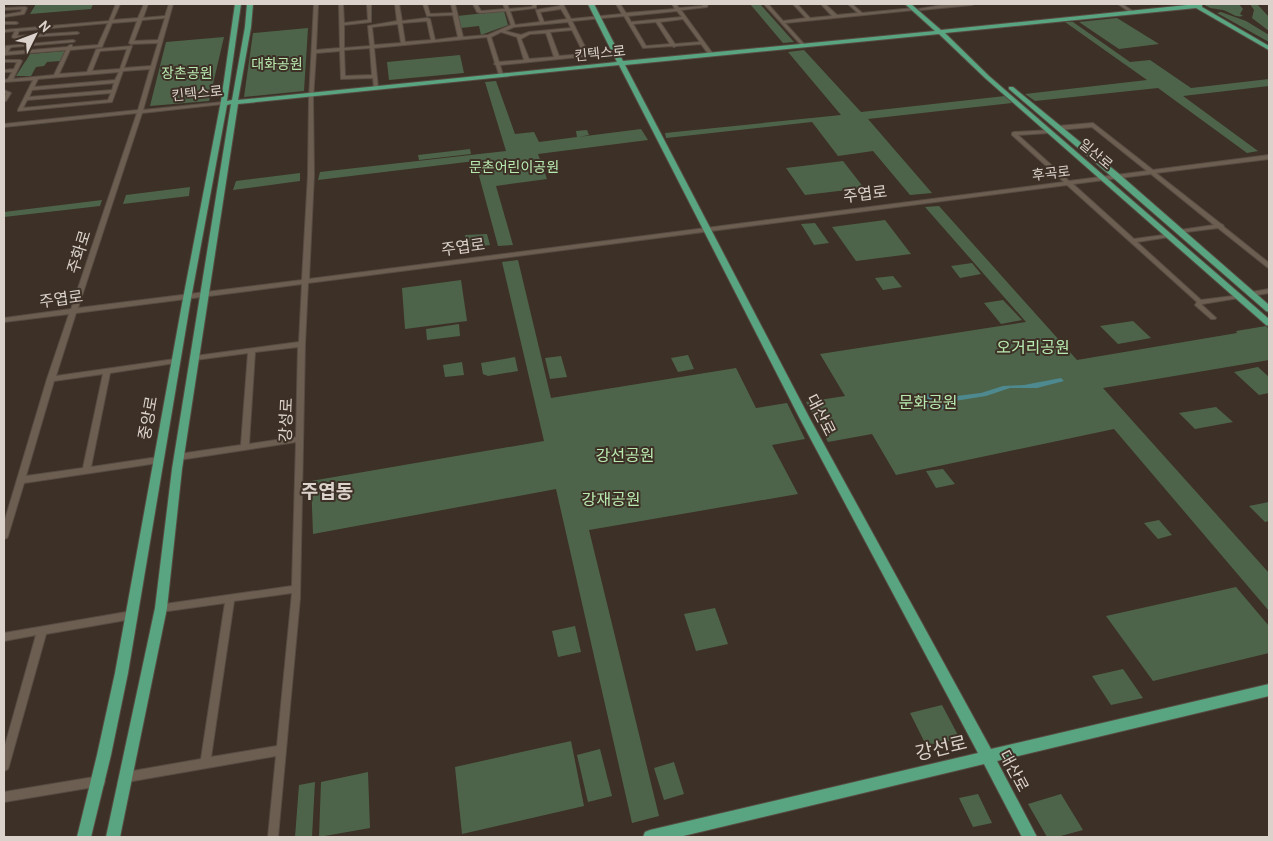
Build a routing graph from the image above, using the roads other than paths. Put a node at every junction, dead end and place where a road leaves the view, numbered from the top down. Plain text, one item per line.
1 (118, 4) edge
2 (146, 4) edge
3 (171, 4) edge
4 (238, 4) edge
5 (250, 4) edge
6 (316, 4) edge
7 (323, 4) edge
8 (341, 4) edge
9 (369, 4) edge
10 (397, 4) edge
11 (425, 4) edge
12 (452, 4) edge
13 (475, 4) edge
14 (505, 4) edge
15 (591, 4) edge
16 (618, 4) edge
17 (674, 4) edge
18 (706, 4) edge
19 (766, 4) edge
20 (795, 4) edge
21 (823, 4) edge
22 (850, 4) edge
23 (908, 4) edge
24 (973, 4) edge
25 (1120, 4) edge
26 (562, 5) edge
27 (945, 5) edge
28 (1196, 5) edge
29 (535, 7) edge
30 (917, 7) edge
31 (882, 8) dead end
32 (4, 9) edge
33 (507, 10) junction
34 (678, 10) junction
35 (887, 12) junction
36 (1132, 12) junction
37 (455, 14) junction
38 (861, 14) junction
39 (625, 15) junction
40 (4, 16) edge
41 (167, 17) junction
42 (836, 17) junction
43 (429, 18) junction
44 (599, 18) junction
45 (685, 18) junction
46 (140, 19) junction
47 (809, 19) junction
48 (569, 21) junction
49 (658, 21) junction
50 (110, 22) junction
51 (400, 22) junction
52 (782, 22) junction
53 (4, 23) edge
54 (370, 23) junction
55 (543, 23) junction
56 (81, 24) junction
57 (630, 24) junction
58 (342, 25) junction
59 (513, 26) junction
60 (18, 29) junction
61 (574, 29) junction
62 (10, 30) junction
63 (4, 31) edge
64 (501, 31) junction
65 (547, 31) junction
66 (944, 31) junction
67 (77, 33) junction
68 (489, 36) junction
69 (520, 37) junction
70 (461, 39) junction
71 (73, 41) junction
72 (161, 41) junction
73 (433, 41) junction
74 (701, 43) junction
75 (403, 44) junction
76 (130, 45) junction
77 (802, 45) junction
78 (674, 46) junction
79 (372, 47) junction
80 (1269, 47) edge
81 (99, 48) junction
82 (69, 50) junction
83 (342, 50) junction
84 (313, 52) junction
85 (711, 54) junction
86 (558, 58) junction
87 (527, 61) junction
88 (4, 62) edge
89 (621, 63) junction
90 (496, 64) junction
91 (153, 67) junction
92 (16, 70) junction
93 (122, 70) junction
94 (4, 71) edge
95 (89, 73) junction
96 (500, 75) junction
97 (56, 76) junction
98 (375, 76) junction
99 (36, 78) junction
100 (7, 81) edge
101 (118, 81) junction
102 (376, 88) junction
103 (31, 89) junction
104 (114, 91) junction
105 (6, 92) edge
106 (312, 94) junction
107 (5, 99) edge
108 (26, 99) junction
109 (235, 102) junction
110 (223, 103) junction
111 (140, 111) junction
112 (4, 125) edge
113 (1058, 128) junction
114 (1049, 130) junction
115 (1269, 157) edge
116 (1152, 171) junction
117 (1115, 175) junction
118 (1104, 177) junction
119 (1066, 182) junction
120 (926, 200) joint
121 (1221, 226) junction
122 (705, 228) junction
123 (1180, 232) junction
124 (1169, 235) junction
125 (1132, 241) junction
126 (1269, 266) edge
127 (305, 281) junction
128 (1269, 291) edge
129 (205, 294) junction
130 (1251, 294) junction
131 (186, 296) junction
132 (1239, 296) junction
133 (1200, 302) junction
134 (75, 310) junction
135 (1269, 310) edge
136 (1213, 318) dead end
137 (4, 320) edge
138 (1269, 323) edge
139 (302, 344) junction
140 (252, 351) junction
141 (195, 358) junction
142 (175, 361) junction
143 (108, 371) junction
144 (51, 379) junction
145 (300, 439) junction
146 (245, 447) junction
147 (179, 457) junction
148 (158, 460) junction
149 (86, 471) junction
150 (21, 480) junction
151 (4, 536) edge
152 (296, 589) junction
153 (230, 598) junction
154 (161, 608) junction
155 (132, 615) junction
156 (42, 631) junction
157 (4, 637) edge
158 (1269, 690) edge
159 (282, 750) junction
160 (988, 757) junction
161 (205, 764) junction
162 (4, 766) edge
163 (127, 777) junction
164 (100, 781) junction
165 (4, 797) edge
166 (84, 837) edge
167 (113, 837) edge
168 (273, 837) edge
169 (650, 837) edge
170 (1030, 837) edge

1 - 50 street
2 - 46 street
3 - 41 street, 주화로
4 - 110 main road, 중앙로
5 - 109 main road
6 - 7 street
6 - 84 street, 강성로
8 - 58 street
9 - 54 street
10 - 51 street
11 - 43 street
12 - 37 street
13 - 33 street
14 - 33 street
15 - 44 main road, 대산로
16 - 39 street
17 - 34 street
18 - 34 street
19 - 52 street
20 - 47 street
21 - 42 street
22 - 38 street
23 - 30 main road, 일산로
24 - 27 street
25 - 36 street
26 - 29 street
26 - 48 street
27 - 30 street
28 - 36 main road, 킨텍스로
28 - 80 main road
29 - 33 street
29 - 55 street
30 - 35 street
30 - 66 main road, 일산로
31 - 35 street
32 - 40 street
33 - 59 street
34 - 39 street
34 - 45 street
35 - 38 street
36 - 66 main road, 킨텍스로
37 - 43 street
37 - 70 street
38 - 42 street
39 - 44 street
39 - 57 street
41 - 46 street
41 - 72 street, 주화로
42 - 47 street
43 - 51 street
43 - 73 street
44 - 48 street
44 - 89 main road, 대산로
45 - 49 street
45 - 74 street
46 - 50 street
46 - 76 street
47 - 52 street
48 - 55 street
48 - 61 street
49 - 57 street
49 - 78 street
50 - 56 street
50 - 81 street
51 - 54 street
51 - 75 street
52 - 77 street
53 - 62 street
54 - 58 street
54 - 79 street
55 - 59 street
56 - 60 street
56 - 67 street
57 - 78 street
58 - 83 street
59 - 64 street
60 - 62 street
60 - 67 street
61 - 65 street
61 - 86 street
62 - 63 street
64 - 68 street
64 - 69 street
65 - 69 street
65 - 86 street
66 - 77 main road, 킨텍스로
66 - 113 main road, 일산로
66 - 114 main road, 일산로
67 - 71 street
68 - 70 street
68 - 90 street
69 - 87 street
70 - 73 street
71 - 82 street
71 - 82 street
72 - 76 street
72 - 91 street, 주화로
73 - 75 street
74 - 78 street
74 - 85 street
75 - 79 street
76 - 81 street
76 - 93 street
77 - 85 main road, 킨텍스로
79 - 83 street
79 - 98 street
81 - 82 street
81 - 95 street
82 - 97 street
83 - 84 street
83 - 98 street
84 - 106 street, 강성로
85 - 89 main road, 킨텍스로
86 - 87 street
87 - 90 street
88 - 92 street
89 - 96 main road, 킨텍스로
89 - 122 main road, 대산로
90 - 96 street
91 - 93 street
91 - 111 street, 주화로
92 - 94 street
92 - 100 street
93 - 95 street
93 - 101 street
95 - 97 street
96 - 102 main road, 킨텍스로
97 - 99 street
98 - 102 street
99 - 100 street
99 - 103 street
101 - 103 street
101 - 104 street
102 - 106 main road, 킨텍스로
103 - 108 street
104 - 108 street
104 - 108 street
105 - 107 street
106 - 109 main road, 킨텍스로
106 - 127 street, 강성로
109 - 110 main road, 킨텍스로
109 - 129 main road
110 - 111 street, 킨텍스로
110 - 131 main road, 중앙로
111 - 112 street, 킨텍스로
111 - 134 street, 주화로
113 - 116 street
113 - 117 main road, 일산로
114 - 118 main road, 일산로
114 - 119 street
115 - 116 street, 후곡로
116 - 117 street, 후곡로
116 - 121 street
117 - 118 street, 후곡로
117 - 123 main road, 일산로
118 - 119 street, 후곡로
118 - 124 main road, 일산로
119 - 120 street, 후곡로
119 - 125 street
120 - 122 street, 주엽로
121 - 123 street
121 - 126 street
122 - 127 street, 주엽로
122 - 160 main road, 대산로
123 - 130 main road, 일산로
124 - 125 street
124 - 132 main road, 일산로
125 - 133 street
127 - 129 street, 주엽로
127 - 139 street, 강성로
128 - 130 street
129 - 131 street, 주엽로
129 - 141 main road
130 - 135 main road, 일산로
131 - 134 street, 주엽로
131 - 142 main road, 중앙로
132 - 133 street
132 - 138 main road, 일산로
133 - 136 street
134 - 137 street, 주엽로
134 - 144 street, 주화로
139 - 140 street
139 - 145 street, 강성로
140 - 141 street
140 - 146 street
141 - 147 main road
142 - 143 street
142 - 148 main road, 중앙로
143 - 144 street
143 - 149 street
144 - 150 street, 주화로
145 - 146 street
145 - 152 street, 강성로
146 - 147 street
147 - 154 main road
148 - 149 street
148 - 155 main road, 중앙로
149 - 150 street
150 - 151 street, 주화로
152 - 153 street
152 - 159 street, 강성로
153 - 154 street
153 - 161 street
154 - 163 main road
155 - 156 street
155 - 164 main road, 중앙로
156 - 157 street
156 - 162 street
158 - 160 main road, 강선로
159 - 161 street
159 - 168 street, 강성로
160 - 169 main road, 강선로
160 - 170 main road, 대산로
161 - 163 street
163 - 167 main road
164 - 165 street
164 - 166 main road, 중앙로

